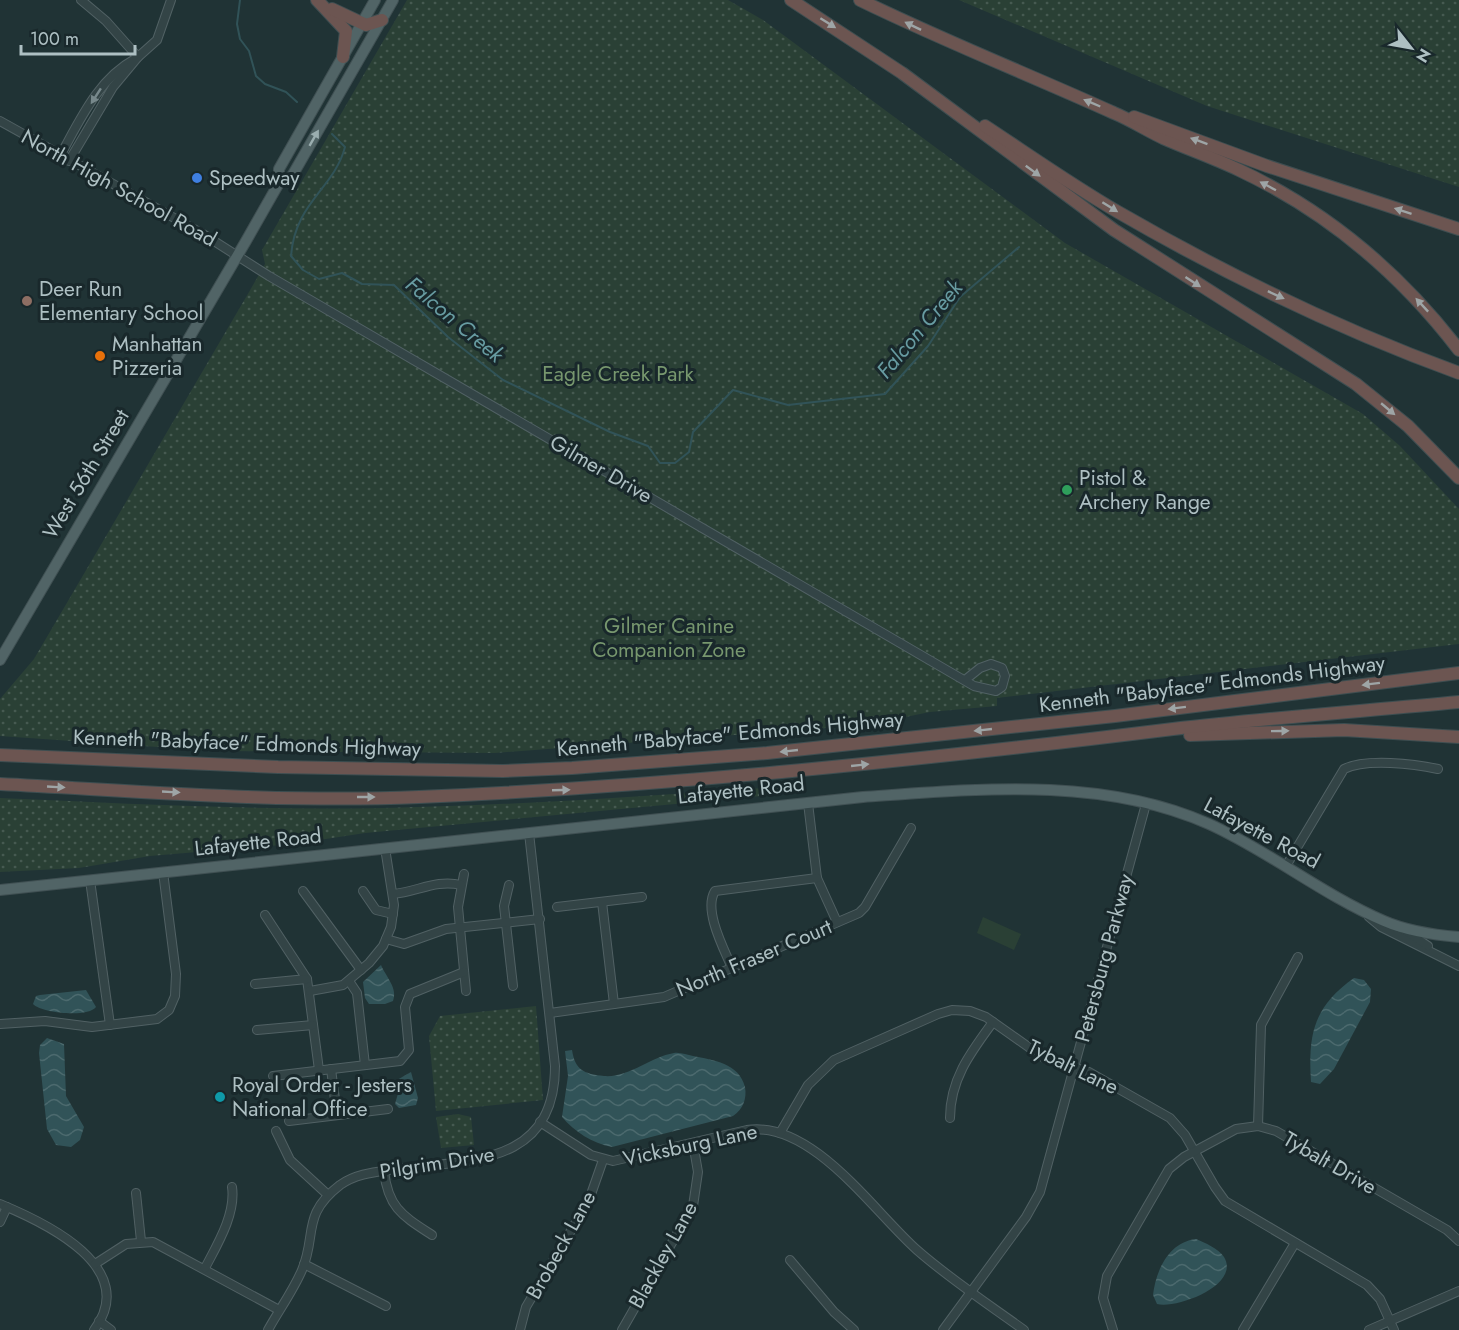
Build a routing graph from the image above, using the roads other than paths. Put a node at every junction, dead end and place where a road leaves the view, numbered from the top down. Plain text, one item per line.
1 (81, 0) edge
2 (171, 0) edge
3 (375, 0) edge
4 (393, 0) edge
5 (791, 0) edge
6 (861, 0) edge
7 (320, 2) edge
8 (382, 20) junction
9 (362, 24) junction
10 (138, 57) junction
11 (343, 57) junction
12 (902, 73) junction
13 (1116, 114) junction
14 (0, 121) edge
15 (60, 156) junction
16 (69, 161) junction
17 (279, 183) junction
18 (1459, 229) edge
19 (238, 256) junction
20 (1459, 350) edge
21 (1459, 373) edge
22 (1459, 478) edge
23 (0, 660) edge
24 (1459, 673) edge
25 (965, 680) junction
26 (1459, 702) edge
27 (1117, 737) junction
28 (1459, 737) edge
29 (0, 755) edge
30 (1438, 768) dead end
31 (0, 784) edge
32 (808, 803) junction
33 (1146, 804) junction
34 (911, 828) dead end
35 (529, 833) junction
36 (385, 848) junction
37 (1286, 867) junction
38 (163, 872) junction
39 (464, 874) dead end
40 (817, 878) junction
41 (90, 880) junction
42 (461, 885) junction
43 (509, 885) dead end
44 (0, 890) edge
45 (303, 891) dead end
46 (363, 891) dead end
47 (393, 894) junction
48 (642, 897) dead end
49 (602, 902) junction
50 (1355, 906) junction
51 (557, 907) dead end
52 (393, 914) junction
53 (265, 915) dead end
54 (540, 919) junction
55 (1385, 921) junction
56 (837, 922) junction
57 (506, 923) junction
58 (459, 927) junction
59 (1459, 937) edge
60 (386, 939) junction
61 (1298, 957) dead end
62 (1459, 966) edge
63 (732, 968) junction
64 (361, 970) junction
65 (464, 972) junction
66 (307, 979) junction
67 (349, 981) junction
68 (255, 984) dead end
69 (513, 986) dead end
70 (310, 991) junction
71 (466, 991) dead end
72 (614, 1004) junction
73 (550, 1013) junction
74 (993, 1022) junction
75 (0, 1024) edge
76 (110, 1025) junction
77 (313, 1025) junction
78 (257, 1030) dead end
79 (365, 1065) junction
80 (1074, 1068) junction
81 (331, 1069) junction
82 (319, 1070) junction
83 (273, 1076) dead end
84 (388, 1109) dead end
85 (337, 1115) junction
86 (950, 1118) dead end
87 (289, 1120) dead end
88 (540, 1122) junction
89 (1258, 1126) junction
90 (276, 1131) dead end
91 (780, 1132) junction
92 (693, 1143) junction
93 (1194, 1151) junction
94 (603, 1160) junction
95 (384, 1171) junction
96 (232, 1187) dead end
97 (136, 1193) dead end
98 (328, 1195) junction
99 (4, 1205) edge
100 (0, 1222) edge
101 (432, 1235) dead end
102 (141, 1241) junction
103 (1459, 1241) edge
104 (1295, 1243) junction
105 (790, 1260) dead end
106 (95, 1264) junction
107 (304, 1264) junction
108 (205, 1268) junction
109 (970, 1291) junction
110 (1459, 1291) edge
111 (386, 1306) dead end
112 (279, 1310) junction
113 (99, 1321) junction
114 (1390, 1321) junction
115 (94, 1330) edge
116 (111, 1330) edge
117 (268, 1330) edge
118 (520, 1330) edge
119 (622, 1330) edge
120 (854, 1330) edge
121 (943, 1330) edge
122 (1024, 1330) edge
123 (1113, 1330) edge
124 (1243, 1330) edge
125 (1369, 1330) edge
126 (1394, 1330) edge

1 - 10 street
2 - 10 street
3 - 9 main road, West 56th Street
4 - 8 main road, West 56th Street
5 -> 12 highway
13 -> 6 highway
7 - 9 highway
7 - 11 highway
8 - 9 highway
17 -> 8 main road, West 56th Street
9 - 11 main road, West 56th Street
10 -> 15 street
10 - 16 street
11 - 17 main road, West 56th Street
12 -> 21 highway
12 -> 22 highway
18 -> 13 highway
20 -> 13 highway
14 - 15 street, North High School Road
15 - 16 street, North High School Road
16 - 19 street, North High School Road
17 - 19 main road, West 56th Street
19 - 23 main road, West 56th Street
19 - 25 street, Gilmer Drive
24 -> 29 highway, Kenneth "Babyface" Edmonds Highway
25 - 25 street, Gilmer Drive
26 - 27 highway, Kenneth "Babyface" Edmonds Highway
27 -> 28 highway
31 -> 27 highway, Kenneth "Babyface" Edmonds Highway
30 - 37 street
32 - 33 main road, Lafayette Road
32 - 35 main road, Lafayette Road
32 - 40 street
33 - 37 main road, Lafayette Road
33 - 80 street, Petersburg Parkway
34 - 56 street, North Fraser Court
35 - 36 main road, Lafayette Road
35 - 54 street, Pilgrim Drive
36 - 38 main road, Lafayette Road
36 - 47 street
37 - 50 main road, Lafayette Road
38 - 41 main road, Lafayette Road
38 - 76 street
39 - 42 street
40 - 56 street
40 - 63 street
41 - 44 main road, Lafayette Road
41 - 76 street
42 - 47 street
42 - 58 street
43 - 57 street
45 - 64 street
46 - 52 street
47 - 52 street
48 - 49 street
49 - 51 street
49 - 72 street
50 - 55 main road, Lafayette Road
50 - 62 street
52 - 60 street
53 - 66 street
54 - 57 street
54 - 73 street, Pilgrim Drive
55 - 59 main road, Lafayette Road
55 - 62 street
56 - 63 street, North Fraser Court
57 - 58 street
57 - 69 street
58 - 60 street
58 - 65 street
60 - 64 street
61 - 89 street
63 - 72 street, North Fraser Court
64 - 67 street
65 - 71 street
65 - 79 street
66 - 68 street
66 - 70 street
67 - 70 street
67 - 79 street
70 - 77 street
72 - 73 street, North Fraser Court
73 - 88 street, Pilgrim Drive
74 - 80 street, Tybalt Lane
74 - 86 street
74 - 91 street, Tybalt Lane
75 - 76 street
77 - 78 street
77 - 82 street
79 - 81 street
80 - 93 street, Tybalt Lane
80 - 109 street, Petersburg Parkway
81 - 82 street
81 - 85 street
82 - 83 street
84 - 85 street
85 - 87 street
88 - 94 street, Vicksburg Lane
88 - 95 street, Pilgrim Drive
89 - 93 street, Tybalt Drive
89 - 103 street, Tybalt Drive
90 - 98 street
91 - 92 street, Vicksburg Lane
91 - 109 street, Vicksburg Lane
92 - 94 street, Vicksburg Lane
92 - 119 street, Blackley Lane
93 - 104 street, Tybalt Lane
93 - 123 street, Tybalt Drive
94 - 118 street, Brobeck Lane
95 - 98 street, Pilgrim Drive
95 - 101 street
96 - 108 street
97 - 102 street
98 - 107 street, Pilgrim Drive
99 - 100 street
99 - 106 street
102 - 106 street
102 - 108 street
104 - 114 street, Tybalt Lane
104 - 124 street
105 - 120 street
106 - 113 street
107 - 111 street
107 - 112 street, Pilgrim Drive
108 - 112 street
109 - 121 street, Petersburg Parkway
109 - 122 street, Vicksburg Lane
110 - 114 street
112 - 117 street, Pilgrim Drive
113 - 115 street
113 - 116 street
114 - 125 street
114 - 126 street, Tybalt Lane

